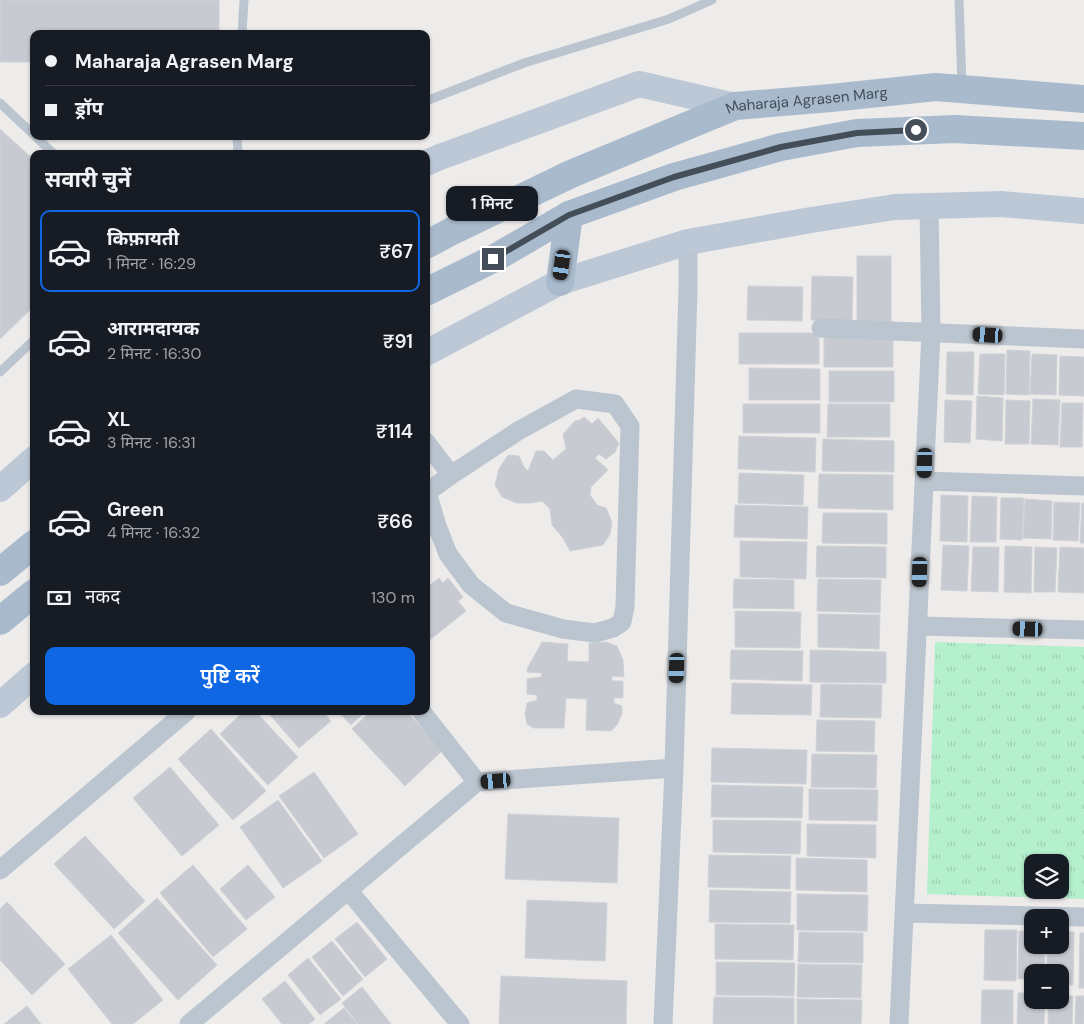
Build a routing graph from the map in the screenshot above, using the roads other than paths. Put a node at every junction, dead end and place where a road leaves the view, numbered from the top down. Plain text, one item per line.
1 (244, 0) edge
2 (712, 0) edge
3 (959, 0) edge
4 (242, 30) edge
5 (962, 89) junction
6 (1084, 99) edge
7 (430, 100) edge
8 (0, 103) edge
9 (736, 106) junction
10 (30, 132) edge
11 (1084, 136) edge
12 (38, 140) edge
13 (50, 150) edge
14 (430, 161) edge
15 (929, 206) junction
16 (1084, 211) edge
17 (569, 215) junction
18 (688, 242) junction
19 (430, 243) edge
20 (560, 282) junction
21 (430, 290) edge
22 (821, 328) dead end
23 (931, 333) junction
24 (1084, 339) edge
25 (30, 344) edge
26 (430, 351) edge
27 (0, 372) edge
28 (430, 447) edge
29 (30, 463) edge
30 (451, 475) junction
31 (924, 481) junction
32 (1084, 486) edge
33 (0, 489) edge
34 (430, 490) edge
35 (430, 503) edge
36 (30, 547) edge
37 (0, 572) edge
38 (30, 597) edge
39 (0, 621) edge
40 (918, 626) junction
41 (1084, 630) edge
42 (30, 678) edge
43 (0, 705) edge
44 (181, 715) edge
45 (424, 715) edge
46 (674, 768) junction
47 (477, 782) junction
48 (0, 870) edge
49 (348, 890) junction
50 (904, 913) junction
51 (1084, 917) edge
52 (189, 1024) edge
53 (460, 1024) edge
54 (663, 1024) edge
55 (899, 1024) edge

1 - 4 lane
2 - 7 lane
3 - 5 lane
5 - 6 main road, Maharaja Agrasen Marg
5 - 9 main road, Maharaja Agrasen Marg
8 - 10 lane
9 - 14 main road, Maharaja Agrasen Marg
9 - 19 main road
11 - 17 main road
12 - 13 lane
15 - 16 main road
15 - 18 main road
15 - 23 street
17 - 20 main road
17 - 21 main road
18 - 20 main road
18 - 46 street
20 - 26 main road
22 - 23 street
23 - 24 street
23 - 31 street
25 - 27 lane
28 - 30 street
29 - 33 main road
30 - 34 street
30 - 35 street
31 - 32 street
31 - 40 street
36 - 37 main road
38 - 39 main road
40 - 41 street
40 - 50 street
42 - 43 main road
44 - 48 street
45 - 47 street
46 - 47 street
46 - 54 street
47 - 49 street
49 - 52 street
49 - 53 street
50 - 51 street
50 - 55 street

